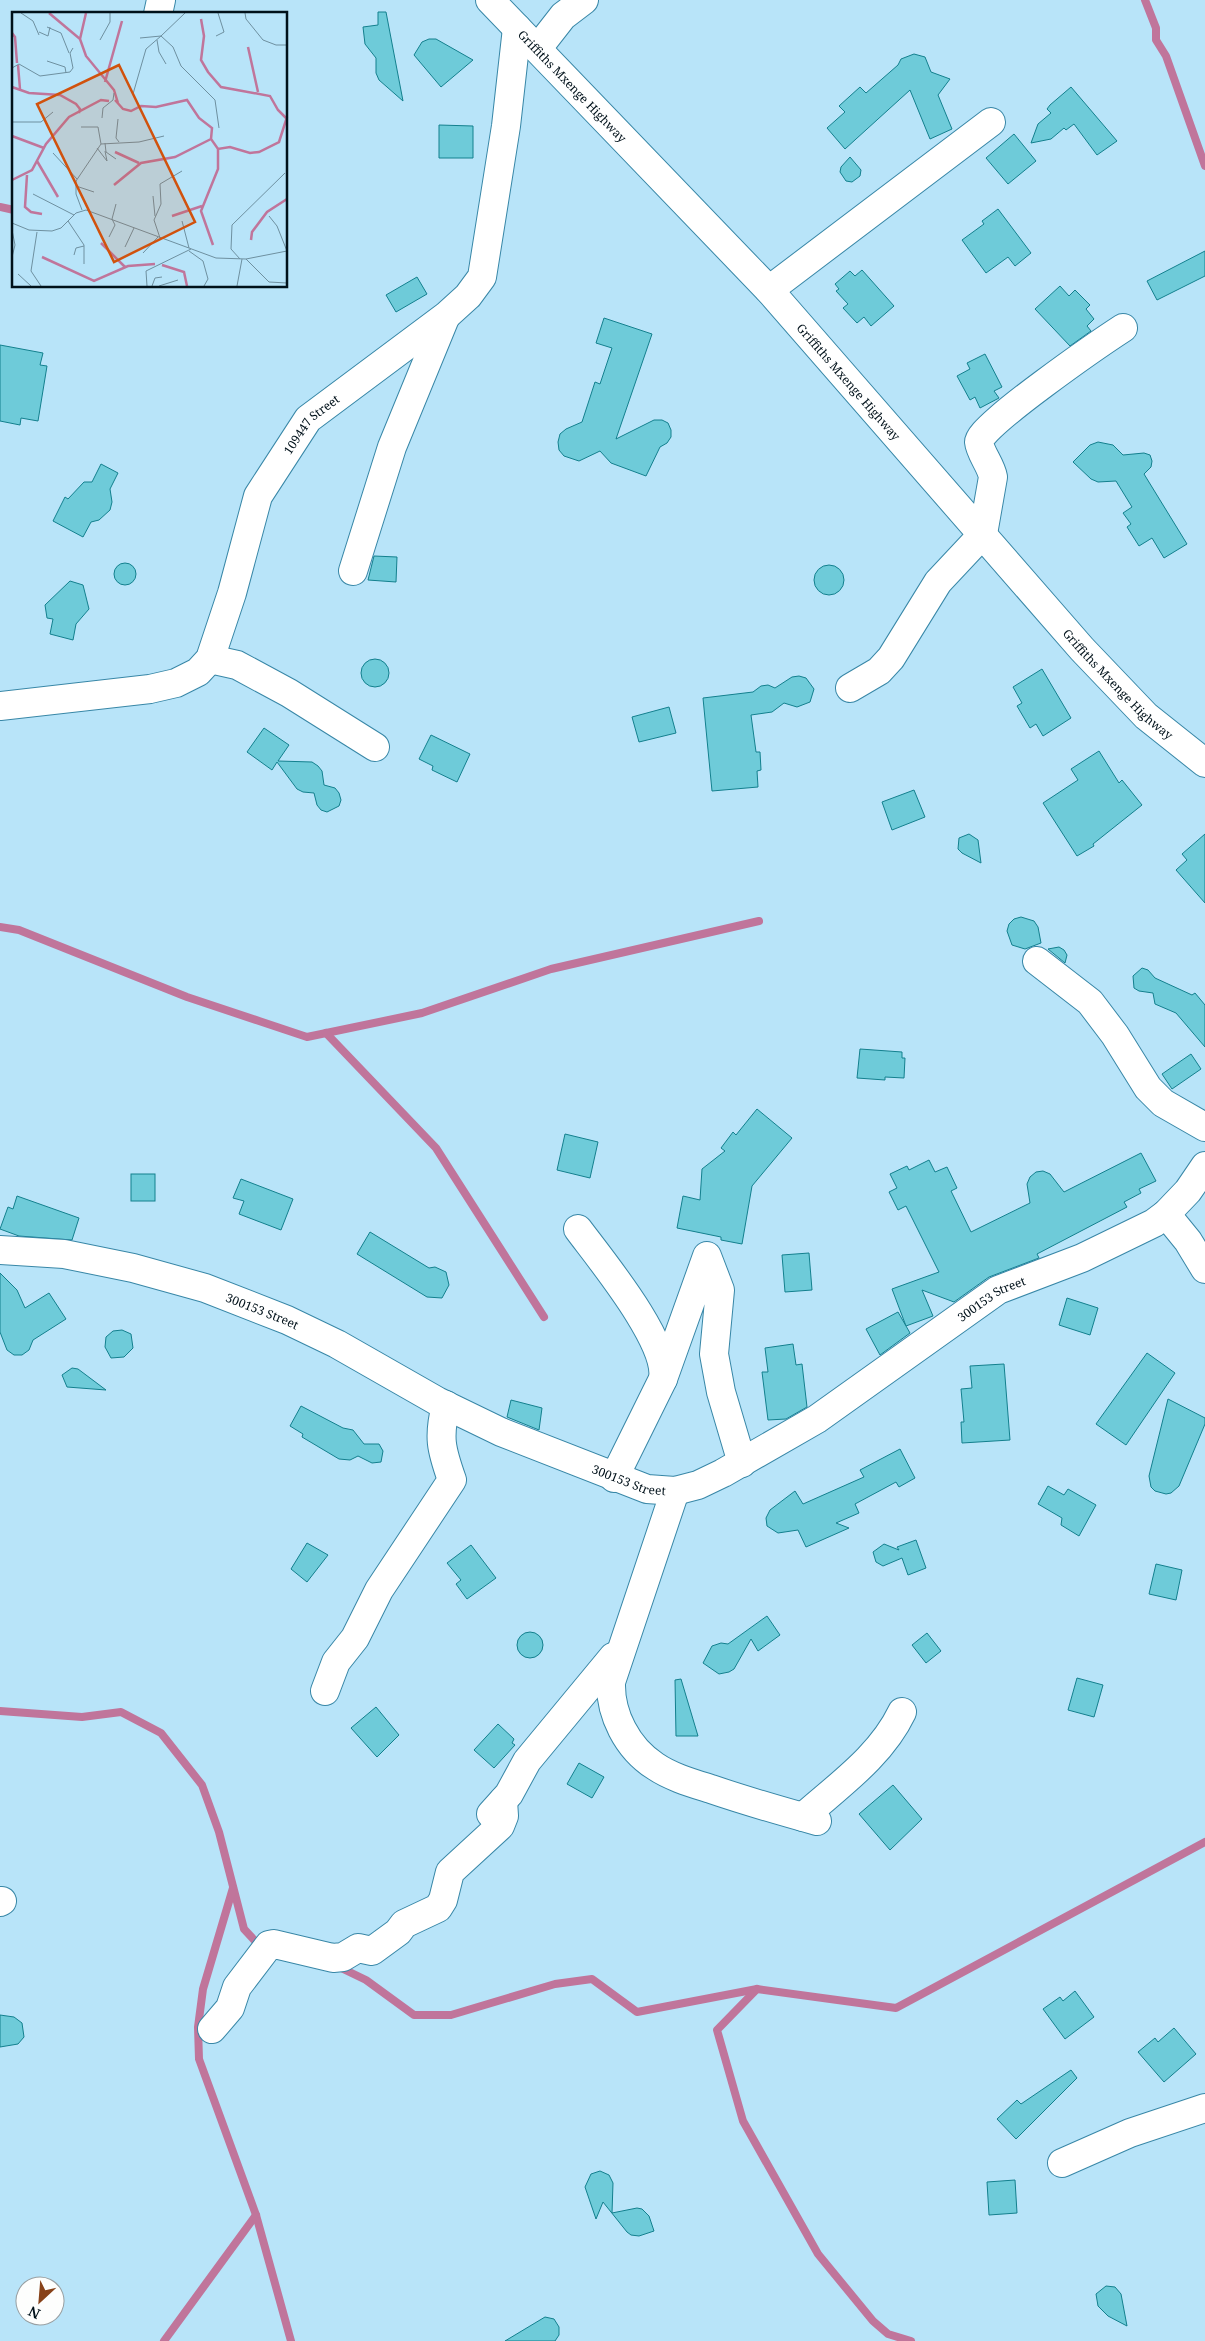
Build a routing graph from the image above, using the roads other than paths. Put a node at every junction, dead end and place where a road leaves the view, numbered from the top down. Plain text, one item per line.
1 (490, 0) edge
2 (584, 0) edge
3 (518, 28) junction
4 (538, 48) junction
5 (990, 122) dead end
6 (769, 290) junction
7 (446, 316) junction
8 (1122, 328) dead end
9 (983, 534) junction
10 (353, 570) dead end
11 (210, 659) junction
12 (850, 688) dead end
13 (0, 706) edge
14 (375, 747) dead end
15 (1205, 763) edge
16 (1036, 961) dead end
17 (1205, 1127) edge
18 (1205, 1166) edge
19 (1166, 1214) junction
20 (578, 1229) dead end
21 (0, 1250) edge
22 (1205, 1270) edge
23 (663, 1379) junction
24 (446, 1405) junction
25 (742, 1463) junction
26 (614, 1478) junction
27 (675, 1491) junction
28 (623, 1644) junction
29 (325, 1690) dead end
30 (902, 1712) dead end
31 (212, 2029) dead end
32 (1205, 2108) edge
33 (1062, 2163) dead end

1 - 3 street, Griffiths Mxenge Highway
2 - 4 street
3 - 4 street, Griffiths Mxenge Highway
3 - 7 street, 109447 Street
4 - 6 street, Griffiths Mxenge Highway
5 - 6 street
6 - 9 street, Griffiths Mxenge Highway
7 - 10 street
7 - 11 street, 109447 Street
8 - 9 street
9 - 12 street
9 - 15 street, Griffiths Mxenge Highway
11 - 13 street
11 - 14 street
16 - 17 street
18 - 19 street, 300153 Street
19 - 22 street
19 - 25 street, 300153 Street
20 - 23 street
21 - 24 street, 300153 Street
23 - 25 street
23 - 26 street
24 - 26 street, 300153 Street
24 - 29 street
25 - 27 street, 300153 Street
26 - 27 street, 300153 Street
27 - 28 street
28 - 30 street
28 - 31 street
32 - 33 street

